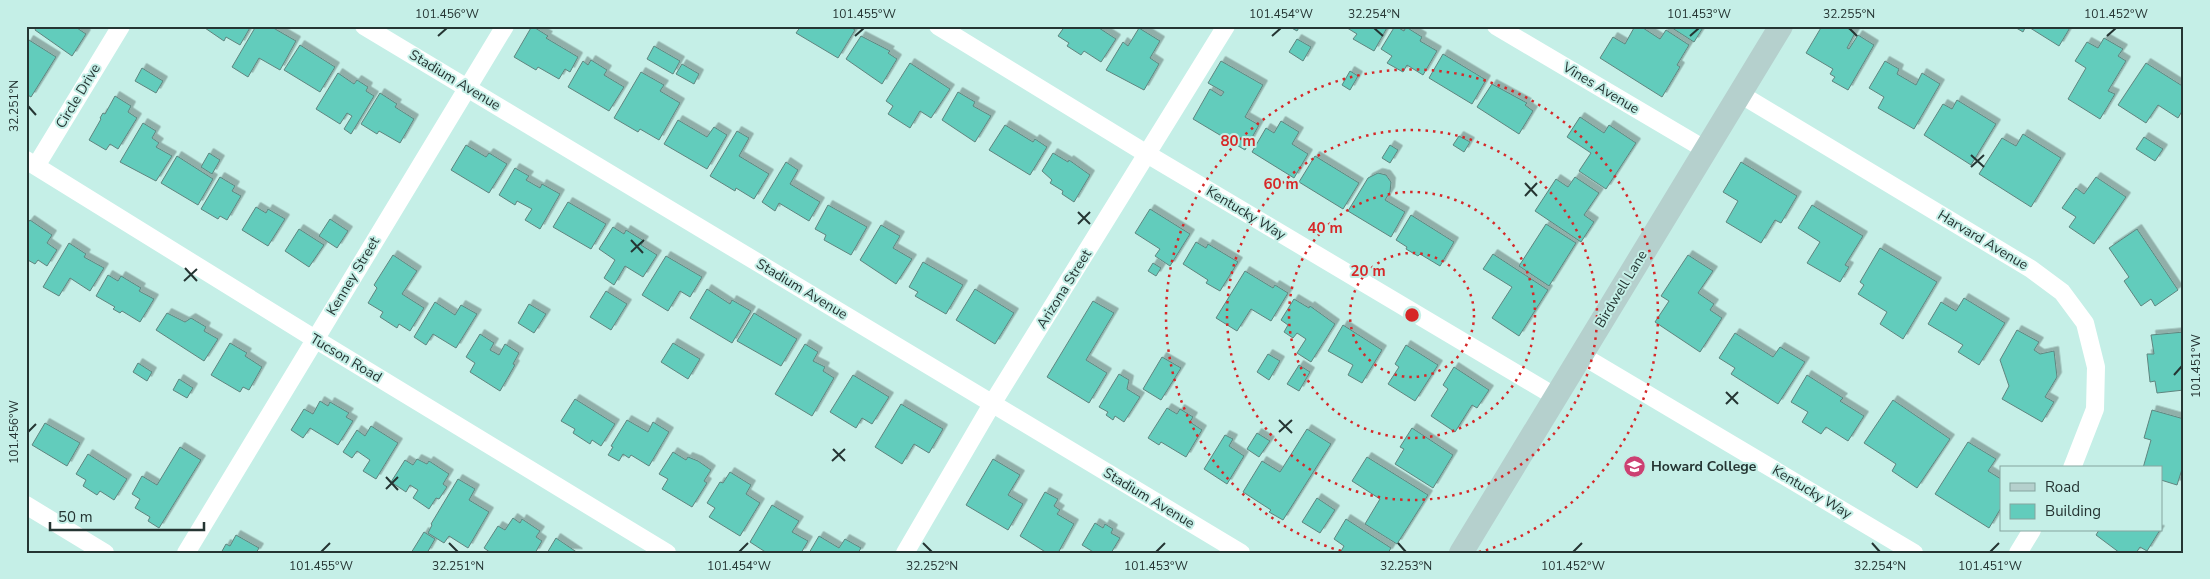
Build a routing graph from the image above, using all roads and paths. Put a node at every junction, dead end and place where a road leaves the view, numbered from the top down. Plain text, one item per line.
1 (121, 26) edge
2 (364, 26) edge
3 (505, 26) edge
4 (938, 26) edge
5 (1226, 26) edge
6 (1496, 26) edge
7 (1781, 26) edge
8 (467, 87) junction
9 (1740, 94) junction
10 (1706, 150) junction
11 (1147, 154) junction
12 (31, 163) edge
13 (315, 339) junction
14 (1581, 355) junction
15 (1556, 396) junction
16 (992, 404) junction
17 (2073, 466) edge
18 (26, 505) edge
19 (2031, 532) edge
20 (105, 553) edge
21 (186, 553) edge
22 (667, 553) edge
23 (905, 553) edge
24 (1241, 553) edge
25 (1461, 553) edge
26 (1914, 553) edge
27 (2018, 553) edge

1 - 12 street, Circle Drive
2 - 8 street, Stadium Avenue
3 - 8 street, Kenney Street
4 - 11 street, Kentucky Way
5 - 11 street, Arizona Street
6 - 10 street, Vines Avenue
7 - 9 main road, Birdwell Lane
8 - 13 street, Kenney Street
8 - 16 street, Stadium Avenue
9 - 10 main road, Birdwell Lane
9 - 17 street, Harvard Avenue
10 - 14 main road, Birdwell Lane
11 - 15 street, Kentucky Way
11 - 16 street, Arizona Street
12 - 13 street, Tucson Road
13 - 21 street, Kenney Street
13 - 22 street, Tucson Road
14 - 15 main road, Birdwell Lane
14 - 26 street, Kentucky Way
15 - 25 main road, Birdwell Lane
16 - 23 street, Arizona Street
16 - 24 street, Stadium Avenue
18 - 20 street
19 - 27 street

